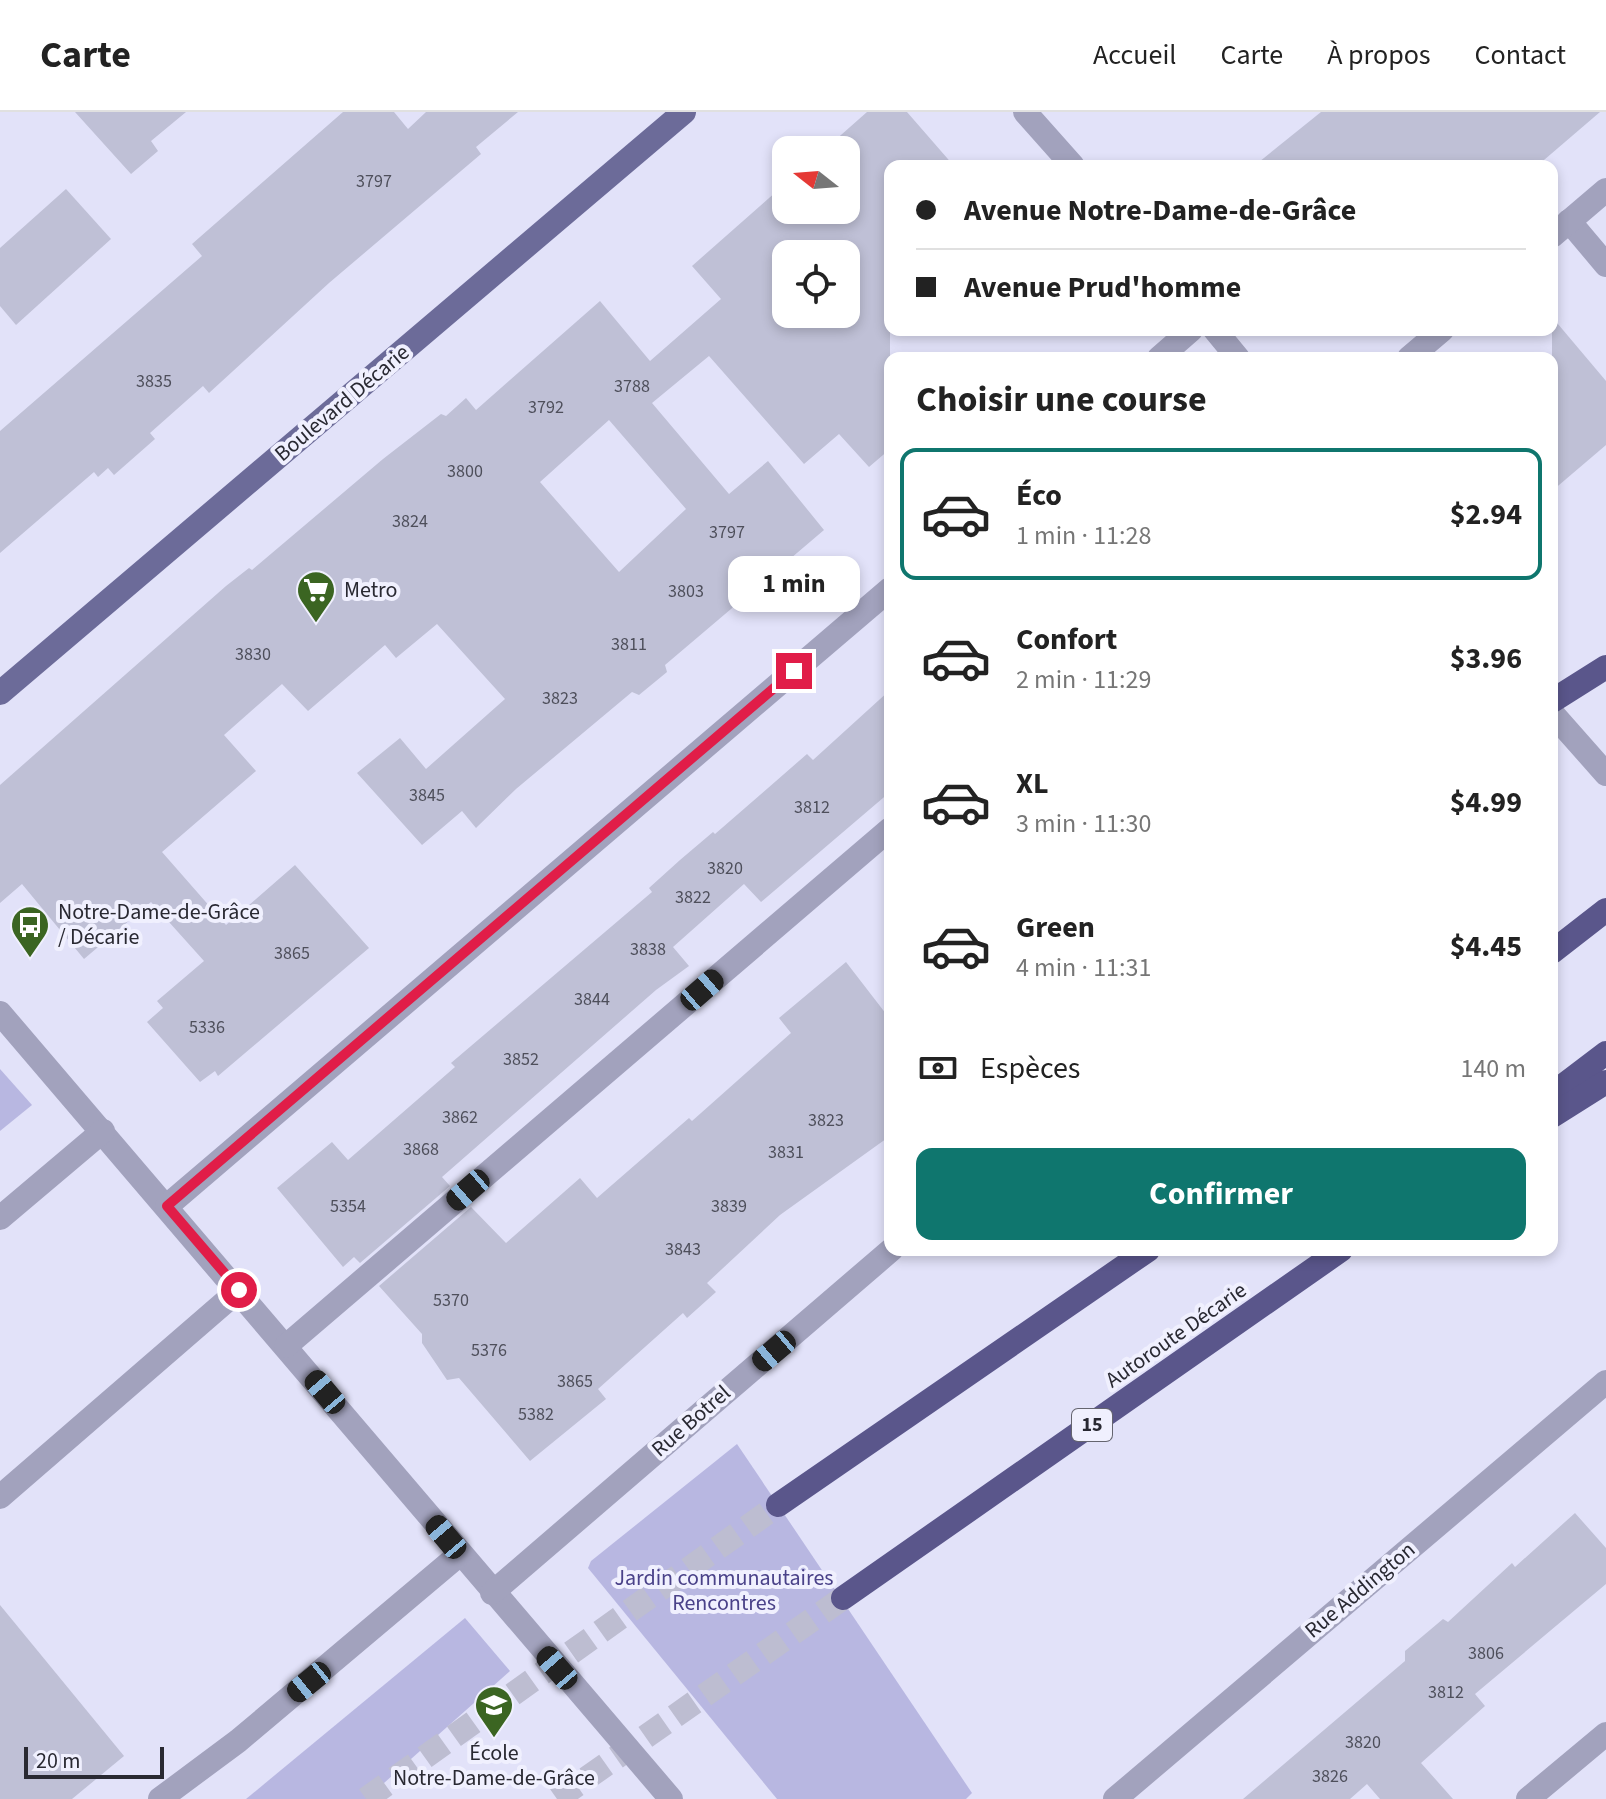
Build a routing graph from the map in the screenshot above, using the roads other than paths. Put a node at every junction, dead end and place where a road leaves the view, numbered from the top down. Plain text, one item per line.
1 (684, 112) edge
2 (1025, 112) edge
3 (1068, 160) edge
4 (1606, 190) edge
5 (1561, 229) edge
6 (1606, 265) edge
7 (1184, 336) edge
8 (1220, 336) edge
9 (1435, 336) edge
10 (1166, 352) edge
11 (1233, 352) edge
12 (1416, 352) edge
13 (884, 594) edge
14 (1606, 667) edge
15 (0, 693) edge
16 (1558, 697) edge
17 (1558, 720) edge
18 (1606, 774) edge
19 (884, 834) edge
20 (1606, 910) edge
21 (1558, 947) edge
22 (0, 1013) edge
23 (1606, 1053) edge
24 (1606, 1082) edge
25 (1558, 1089) edge
26 (1558, 1112) edge
27 (103, 1131) junction
28 (167, 1206) junction
29 (0, 1218) edge
30 (884, 1256) edge
31 (1139, 1256) edge
32 (1332, 1256) edge
33 (239, 1290) junction
34 (286, 1346) junction
35 (1606, 1382) edge
36 (0, 1497) edge
37 (778, 1505) tunnel mouth
38 (460, 1554) junction
39 (492, 1593) junction
40 (843, 1598) tunnel mouth
41 (1606, 1734) edge
42 (160, 1799) edge
43 (671, 1799) edge
44 (1115, 1799) edge
45 (1528, 1799) edge

1 - 15 main road, Boulevard Décarie
2 - 3 street
4 - 5 street
5 - 6 street
7 - 10 street
8 - 11 street
9 - 12 street
13 - 28 street
14 - 16 highway
17 - 18 street
19 - 34 street
20 - 21 highway
22 - 27 street
23 - 25 highway
24 - 26 highway
27 - 28 street
27 - 29 street
28 - 33 street
30 - 39 street, Rue Botrel
31 - 37 highway
32 - 40 highway, Autoroute Décarie / 15
33 - 34 street
33 - 36 street
34 - 38 street
35 - 44 street, Rue Addington
38 - 39 street
38 - 42 street
39 - 43 street
41 - 45 street

